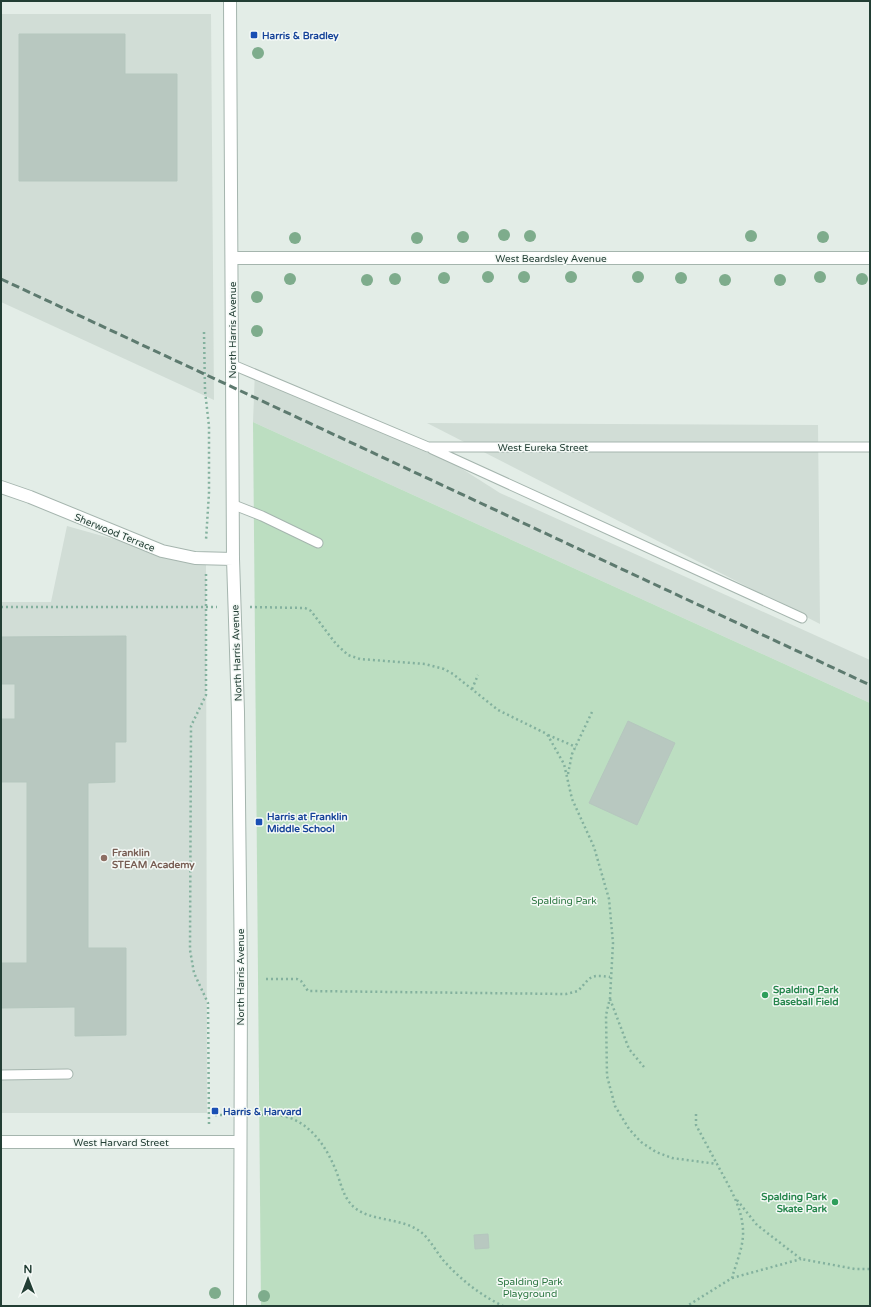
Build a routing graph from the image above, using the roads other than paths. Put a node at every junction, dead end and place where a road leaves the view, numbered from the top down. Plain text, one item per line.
1 (230, 1) edge
2 (232, 258) junction
3 (870, 258) edge
4 (233, 365) junction
5 (428, 447) junction
6 (870, 448) edge
7 (1, 487) edge
8 (234, 505) junction
9 (318, 543) dead end
10 (233, 559) junction
11 (802, 618) dead end
12 (68, 1074) dead end
13 (1, 1075) edge
14 (1, 1142) edge
15 (240, 1142) junction
16 (240, 1306) edge

1 - 2 street, North Harris Avenue
2 - 3 street, West Beardsley Avenue
2 - 4 street, North Harris Avenue
4 - 5 lane, West Eureka Street
4 - 8 street, North Harris Avenue
5 - 6 lane, West Eureka Street
5 - 11 lane
7 - 10 street, Sherwood Terrace
8 - 9 lane
8 - 10 street, North Harris Avenue
10 - 15 street, North Harris Avenue
12 - 13 lane
14 - 15 street, West Harvard Street
15 - 16 street, North Harris Avenue

